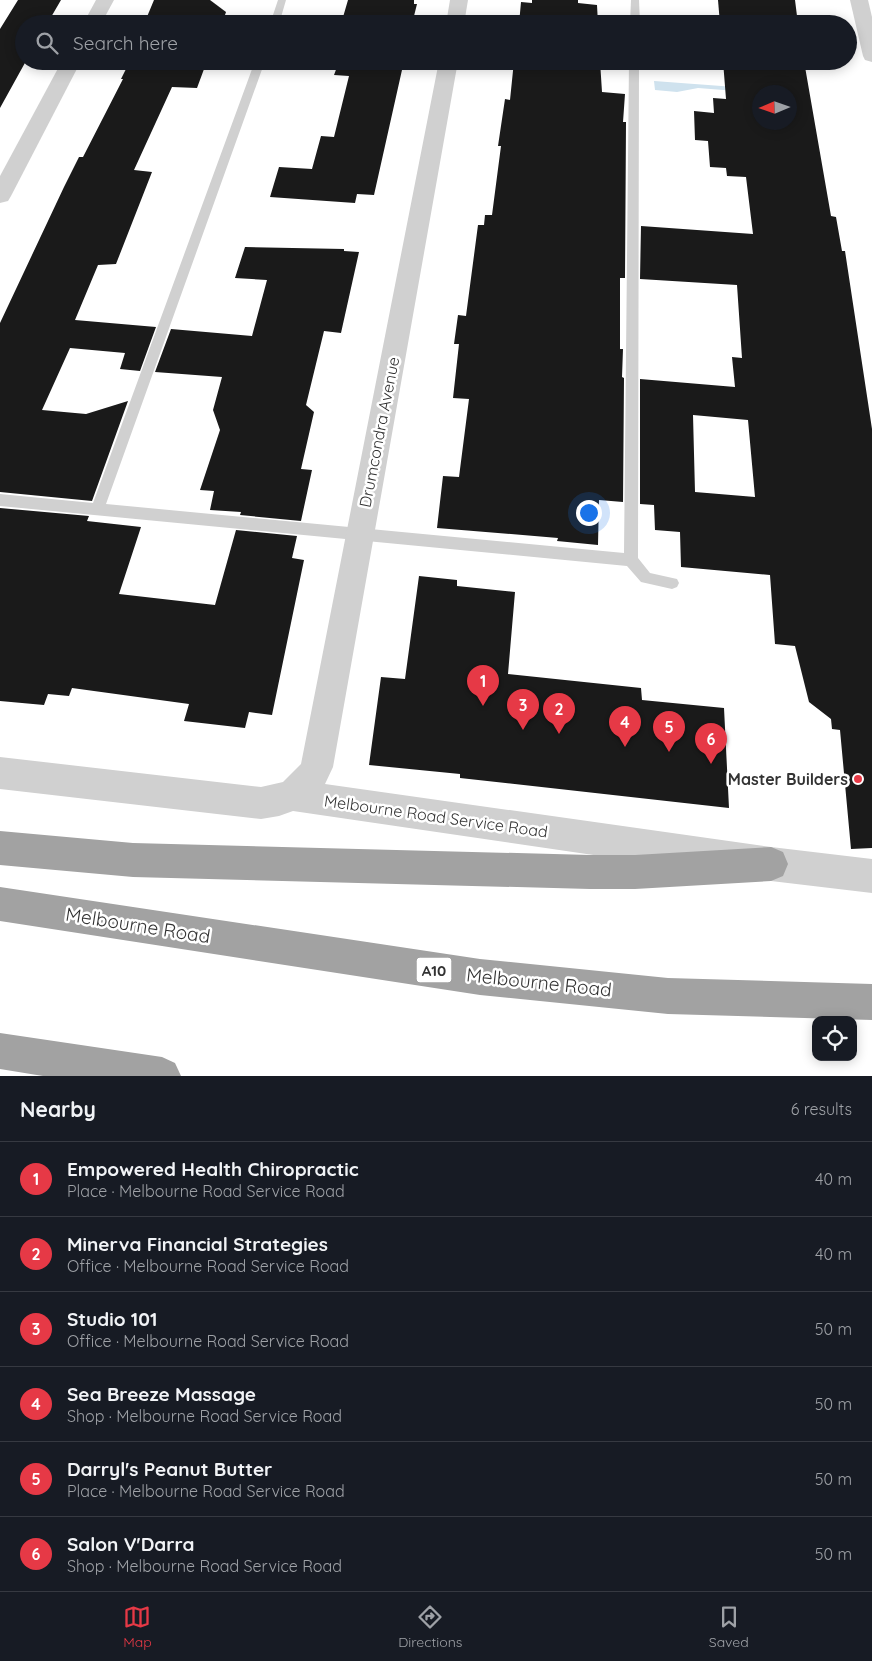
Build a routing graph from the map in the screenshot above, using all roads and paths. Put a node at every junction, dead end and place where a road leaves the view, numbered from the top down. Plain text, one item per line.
1 (105, 0) edge
2 (282, 0) edge
3 (459, 0) edge
4 (635, 0) edge
5 (859, 0) edge
6 (97, 15) edge
7 (277, 15) edge
8 (457, 15) edge
9 (635, 15) edge
10 (872, 56) edge
11 (67, 70) edge
12 (257, 70) edge
13 (447, 70) edge
14 (634, 70) edge
15 (0, 196) edge
16 (0, 500) edge
17 (98, 508) junction
18 (360, 534) junction
19 (631, 560) junction
20 (672, 583) dead end
21 (0, 773) edge
22 (294, 795) junction
23 (0, 848) edge
24 (770, 864) junction
25 (872, 876) edge
26 (0, 904) edge
27 (872, 1002) edge
28 (0, 1051) edge
29 (162, 1076) edge

1 - 6 street
2 - 7 lane
3 - 8 street
4 - 9 lane
5 - 10 street
11 - 15 street
12 - 17 lane
13 - 18 street, Drumcondra Avenue
14 - 19 lane
16 - 17 lane
17 - 18 lane
18 - 19 lane
18 - 22 street, Drumcondra Avenue
19 - 20 lane
21 - 22 street, Melbourne Road Service Road
22 - 24 street, Melbourne Road Service Road
23 - 24 highway
24 - 25 street, Melbourne Road Service Road
26 - 27 highway, Melbourne Road / A10
28 - 29 highway

